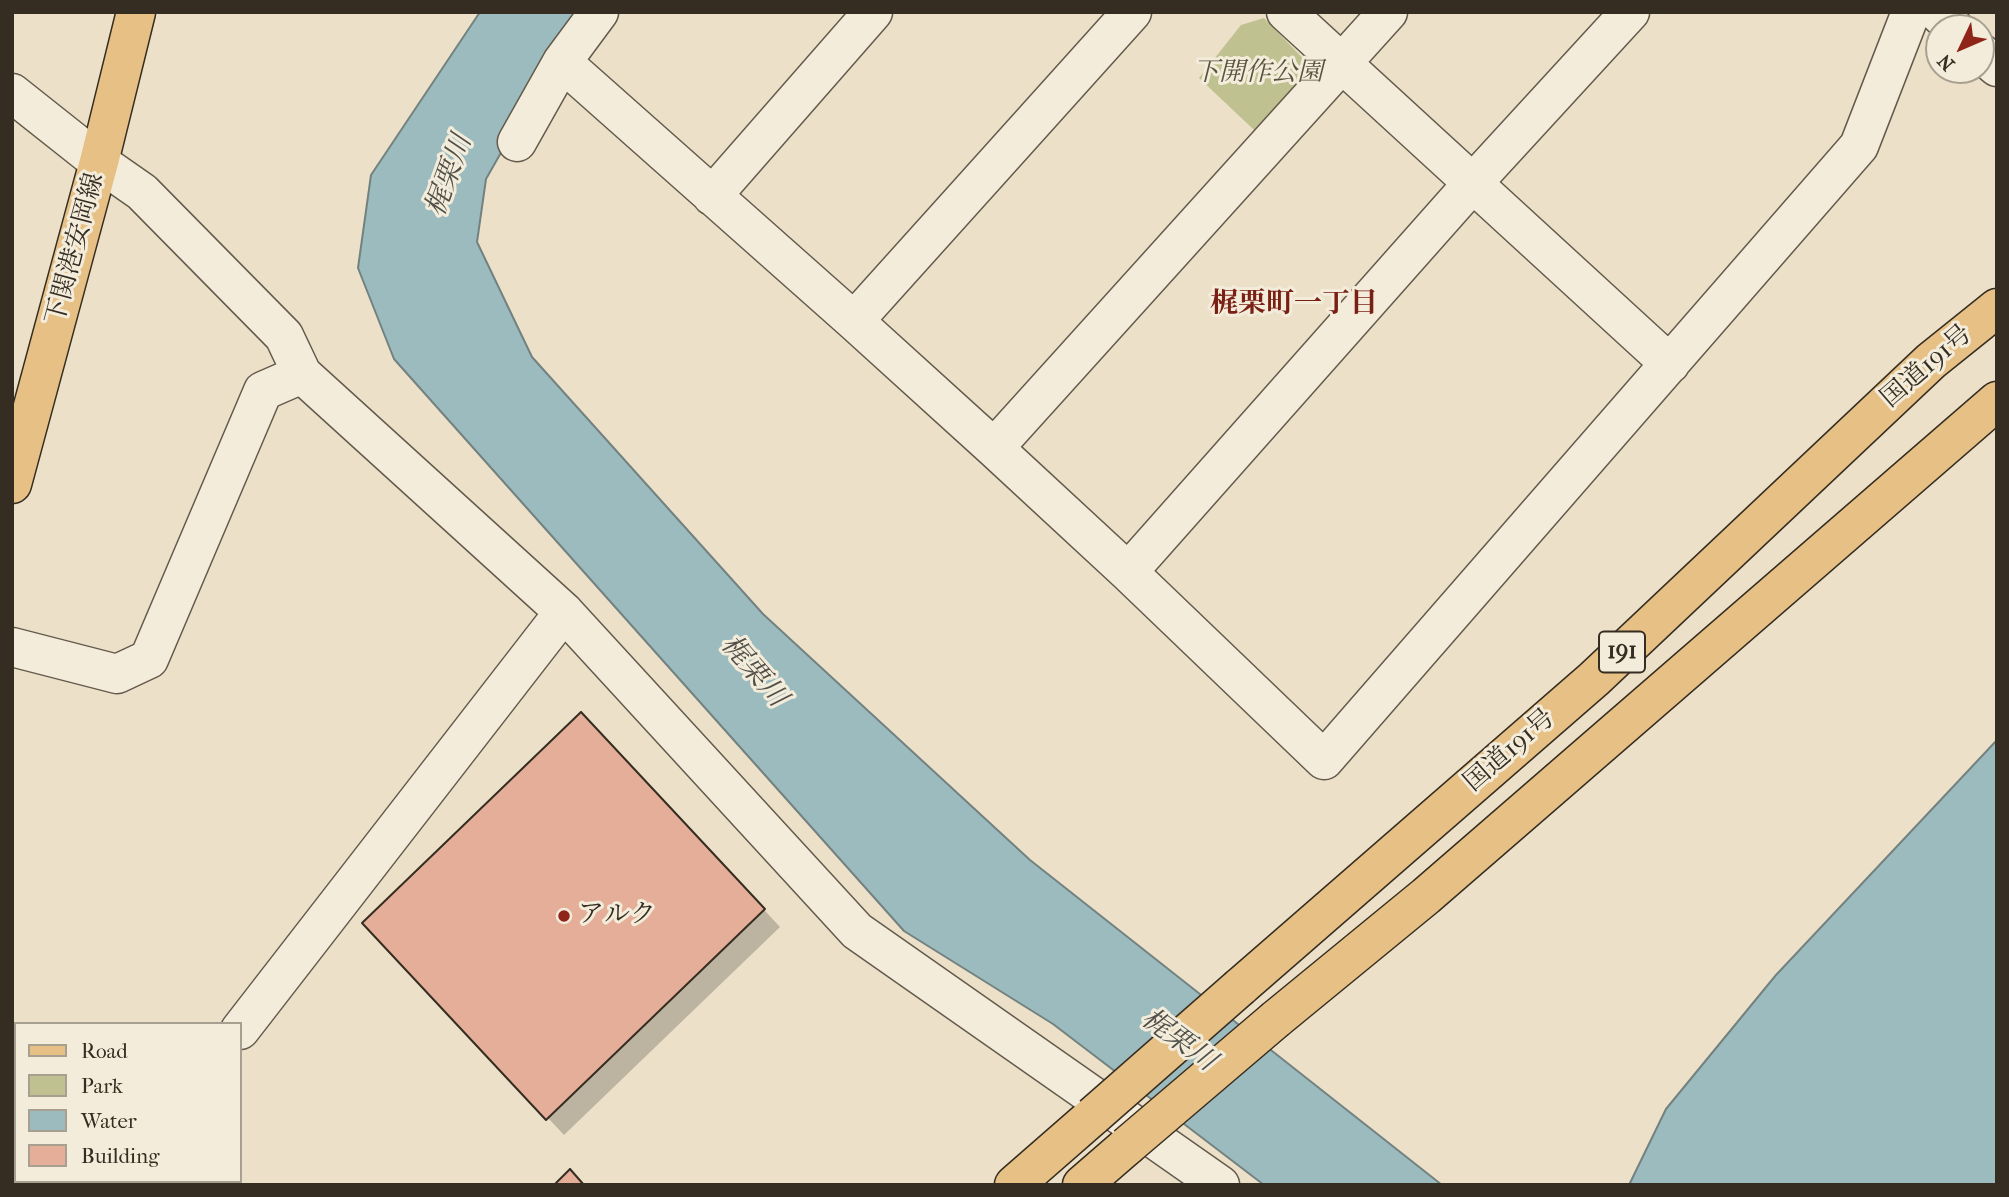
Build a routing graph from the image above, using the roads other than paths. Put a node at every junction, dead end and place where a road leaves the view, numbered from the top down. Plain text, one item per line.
1 (136, 12) edge
2 (599, 12) edge
3 (873, 12) edge
4 (1132, 12) edge
5 (1286, 12) edge
6 (1388, 12) edge
7 (1630, 12) edge
8 (1911, 12) edge
9 (562, 62) junction
10 (1342, 63) junction
11 (12, 93) edge
12 (517, 142) dead end
13 (99, 162) junction
14 (1472, 184) junction
15 (712, 196) junction
16 (1997, 307) edge
17 (855, 321) junction
18 (1670, 365) junction
19 (302, 374) junction
20 (1997, 401) edge
21 (994, 448) junction
22 (12, 484) edge
23 (1128, 572) junction
24 (564, 612) junction
25 (12, 647) edge
26 (242, 1027) edge
27 (1014, 1185) edge
28 (1082, 1185) edge
29 (1220, 1185) edge

1 - 13 main road, 下関港安岡線
2 - 9 street
3 - 15 street
4 - 17 street
5 - 10 street
6 - 10 street
7 - 14 street
8 - 18 street
9 - 12 street
9 - 15 street
10 - 14 street
10 - 21 street
11 - 13 street
13 - 19 street
13 - 22 main road, 下関港安岡線
14 - 18 street
14 - 23 street
15 - 17 street
16 - 27 main road, 国道191号 / 191, bridge
17 - 21 street
18 - 23 street
19 - 24 street
19 - 25 street
20 - 28 main road, 国道191号 / 191, bridge
21 - 23 street
24 - 26 street
24 - 29 street

